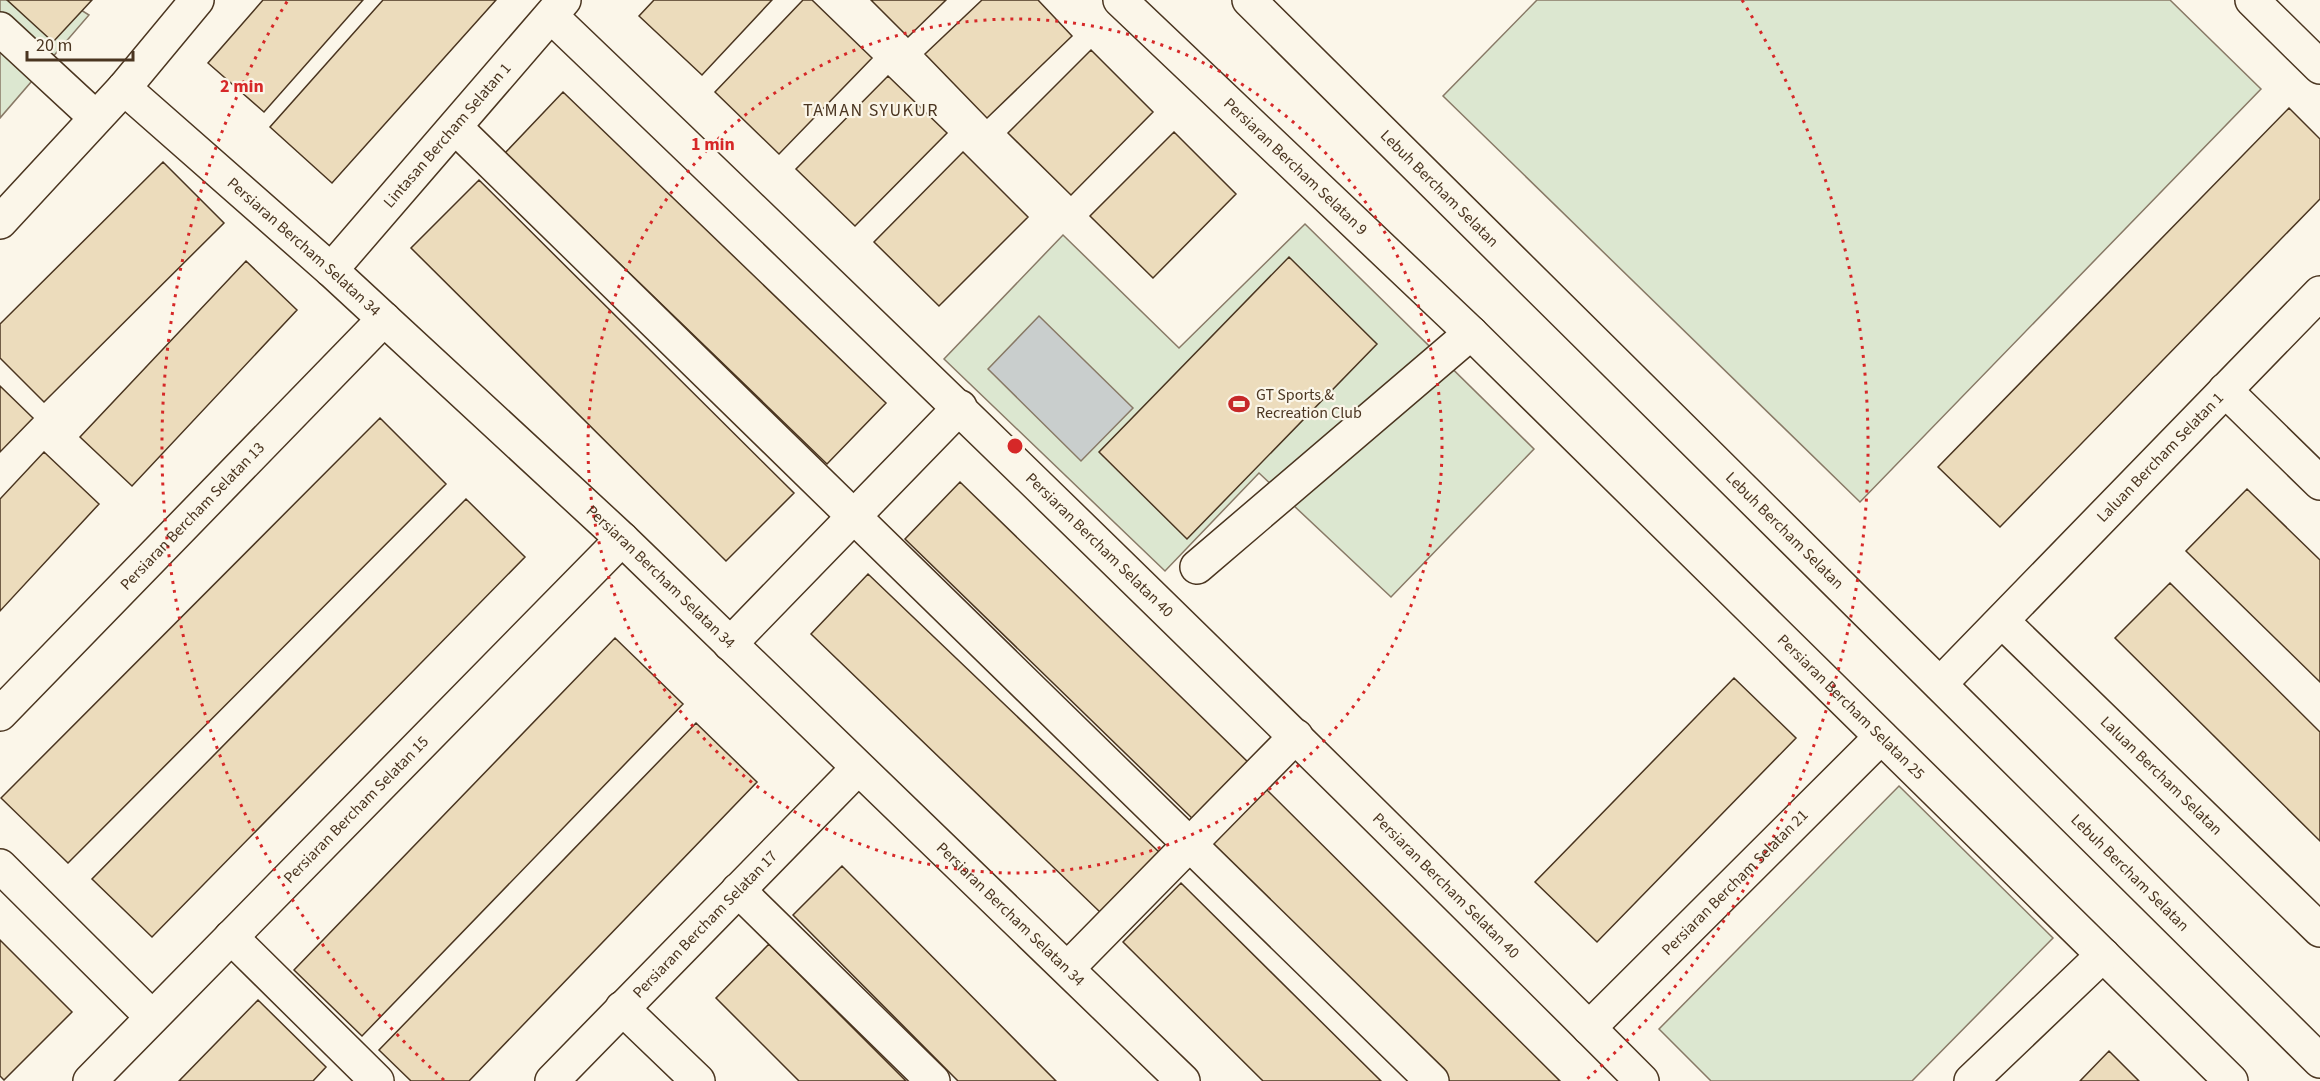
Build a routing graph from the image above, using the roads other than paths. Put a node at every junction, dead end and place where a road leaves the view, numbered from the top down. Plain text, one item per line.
1 (197, 0) edge
2 (1120, 0) edge
3 (2252, 0) edge
4 (1268, 6) edge
5 (558, 8) edge
6 (0, 29) edge
7 (2320, 67) edge
8 (124, 87) junction
9 (95, 117) junction
10 (455, 127) junction
11 (0, 222) edge
12 (331, 270) junction
13 (2320, 293) edge
14 (384, 319) junction
15 (1471, 333) junction
16 (2225, 390) junction
17 (960, 407) junction
18 (2320, 483) edge
19 (854, 518) junction
20 (622, 539) junction
21 (1197, 567) dead end
22 (2002, 621) junction
23 (730, 645) junction
24 (1940, 684) junction
25 (0, 714) edge
26 (1296, 736) junction
27 (1881, 737) junction
28 (858, 768) junction
29 (1190, 845) junction
30 (0, 866) edge
31 (738, 890) junction
32 (2320, 930) edge
33 (231, 937) junction
34 (2103, 956) junction
35 (1068, 968) junction
36 (622, 1008) junction
37 (152, 1017) junction
38 (1589, 1028) junction
39 (2320, 1061) edge
40 (1177, 1079) edge
41 (90, 1081) edge
42 (377, 1081) edge
43 (552, 1081) edge
44 (698, 1081) edge
45 (933, 1081) edge
46 (1432, 1081) edge
47 (1642, 1081) edge
48 (1971, 1081) edge
49 (2231, 1081) edge

1 - 8 street
2 - 15 street, Persiaran Bercham Selatan 9
3 - 7 street
4 - 24 street, Lebuh Bercham Selatan
5 - 10 street, Lintasan Bercham Selatan 1
5 - 17 street, Persiaran Bercham Selatan 40
6 - 9 street
8 - 9 street
8 - 12 street, Persiaran Bercham Selatan 34
9 - 11 street
10 - 12 street, Lintasan Bercham Selatan 1
10 - 19 street
12 - 14 street, Persiaran Bercham Selatan 34
13 - 16 street, Laluan Bercham Selatan 1
14 - 20 street, Persiaran Bercham Selatan 34
14 - 25 street, Persiaran Bercham Selatan 13
15 - 21 street
15 - 27 street, Persiaran Bercham Selatan 25
16 - 18 street
16 - 22 street, Laluan Bercham Selatan 1
17 - 19 street
17 - 26 street, Persiaran Bercham Selatan 40
19 - 23 street
19 - 29 street
20 - 23 street, Persiaran Bercham Selatan 34
20 - 33 street, Persiaran Bercham Selatan 15
22 - 24 street, Laluan Bercham Selatan 1
22 - 32 street, Laluan Bercham Selatan
23 - 28 street, Persiaran Bercham Selatan 34
24 - 39 street, Lebuh Bercham Selatan
26 - 29 street
26 - 38 street, Persiaran Bercham Selatan 40
27 - 34 street, Persiaran Bercham Selatan 25
27 - 38 street, Persiaran Bercham Selatan 21
28 - 31 street, Persiaran Bercham Selatan 17
28 - 35 street, Persiaran Bercham Selatan 34
29 - 35 street
29 - 46 street
30 - 37 street
31 - 36 street, Persiaran Bercham Selatan 17
31 - 45 street
33 - 37 street, Persiaran Bercham Selatan 15
33 - 42 street
34 - 48 street
34 - 49 street, Persiaran Bercham Selatan 25
35 - 40 street, Persiaran Bercham Selatan 34
36 - 43 street, Persiaran Bercham Selatan 17
36 - 44 street
37 - 41 street, Persiaran Bercham Selatan 15
38 - 47 street, Persiaran Bercham Selatan 40

